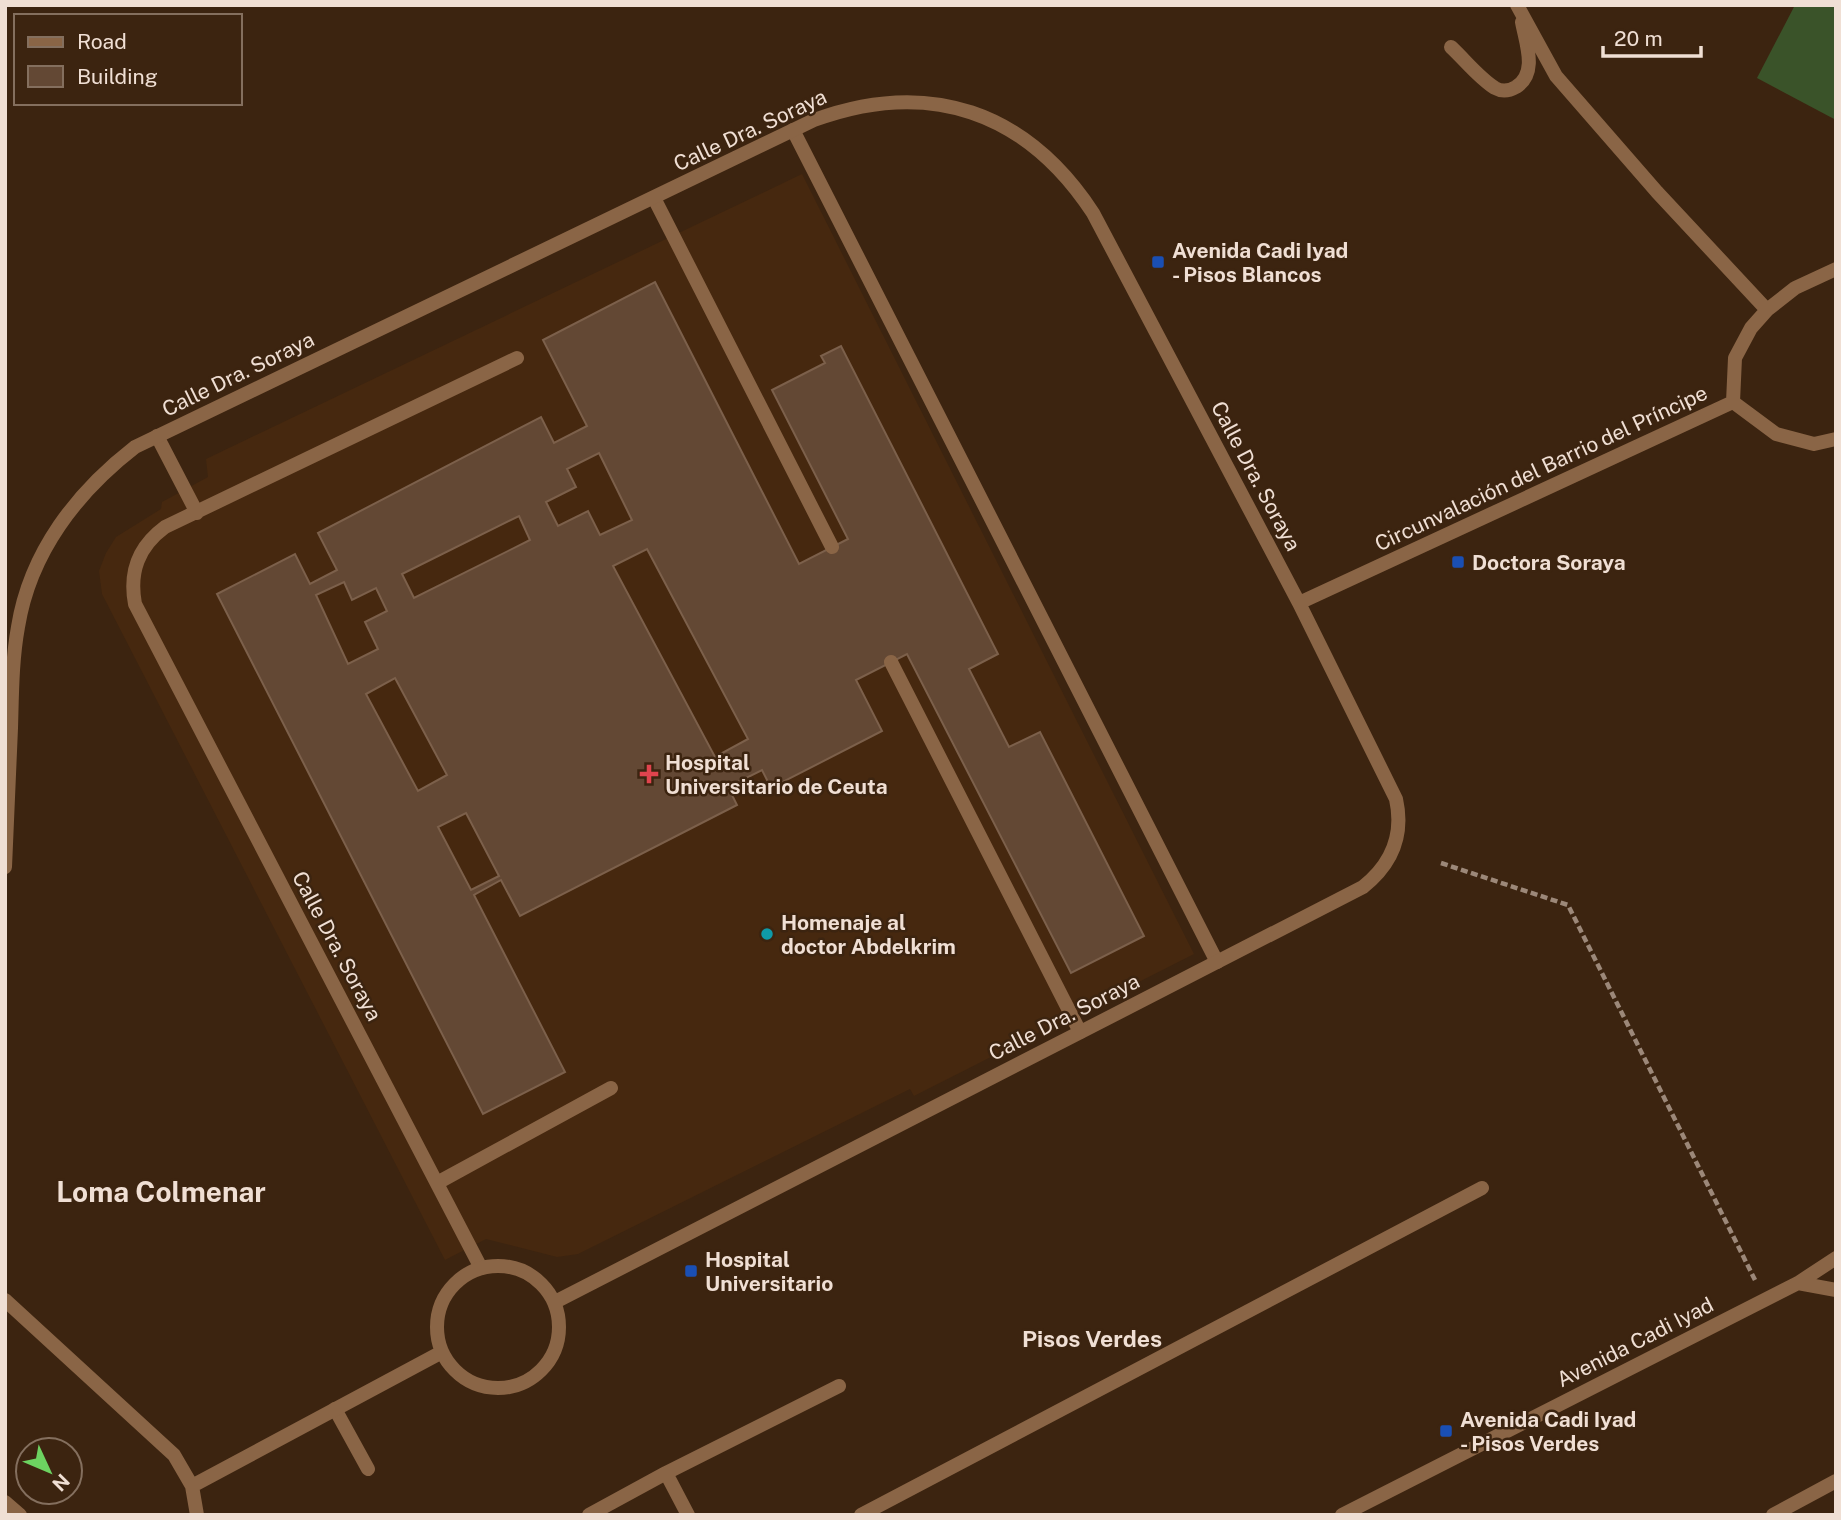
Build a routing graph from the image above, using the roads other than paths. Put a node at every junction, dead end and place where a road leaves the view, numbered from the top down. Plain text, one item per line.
1 (1518, 8) edge
2 (1451, 47) dead end
3 (793, 130) junction
4 (654, 198) junction
5 (1836, 269) edge
6 (1767, 310) junction
7 (517, 358) dead end
8 (1733, 402) junction
9 (157, 436) junction
10 (1836, 439) edge
11 (197, 513) junction
12 (832, 547) dead end
13 (1299, 603) junction
14 (891, 662) dead end
15 (5, 867) edge
16 (1217, 962) junction
17 (1080, 1032) junction
18 (611, 1088) dead end
19 (437, 1183) junction
20 (1482, 1188) dead end
21 (1836, 1258) edge
22 (481, 1268) junction
23 (1798, 1283) junction
24 (1836, 1290) edge
25 (5, 1300) edge
26 (555, 1302) junction
27 (442, 1352) junction
28 (839, 1386) dead end
29 (335, 1409) junction
30 (368, 1469) dead end
31 (666, 1473) junction
32 (1836, 1481) edge
33 (192, 1486) junction
34 (5, 1502) edge
35 (20, 1515) edge
36 (197, 1515) edge
37 (589, 1515) edge
38 (688, 1515) edge
39 (861, 1515) edge
40 (1342, 1515) edge
41 (1773, 1515) edge

1 - 2 street
1 - 6 street
3 - 4 street, Calle Dra. Soraya
3 - 13 street, Calle Dra. Soraya
3 - 16 street
4 - 9 street, Calle Dra. Soraya
4 - 12 street
5 - 6 street
6 - 8 street
7 - 11 street, Calle Dra. Soraya
8 - 10 street, Circunvalación del Barrio del Príncipe
8 - 13 street, Circunvalación del Barrio del Príncipe
9 - 11 street, Calle Dra. Soraya
9 - 15 street, Calle Dra. Soraya
11 - 19 street, Calle Dra. Soraya
13 - 16 street, Calle Dra. Soraya
14 - 17 street
16 - 17 street, Calle Dra. Soraya
17 - 26 street, Calle Dra. Soraya
18 - 19 street
19 - 22 street, Calle Dra. Soraya
20 - 39 street
21 - 23 street, Avenida Cadi Iyad
22 - 26 street
22 - 27 street
23 - 24 street
23 - 40 street, Avenida Cadi Iyad
25 - 33 street
26 - 27 street
27 - 29 street
28 - 31 street
29 - 30 street
29 - 33 street
31 - 37 street
31 - 38 street
32 - 41 street
33 - 36 street
34 - 35 street

